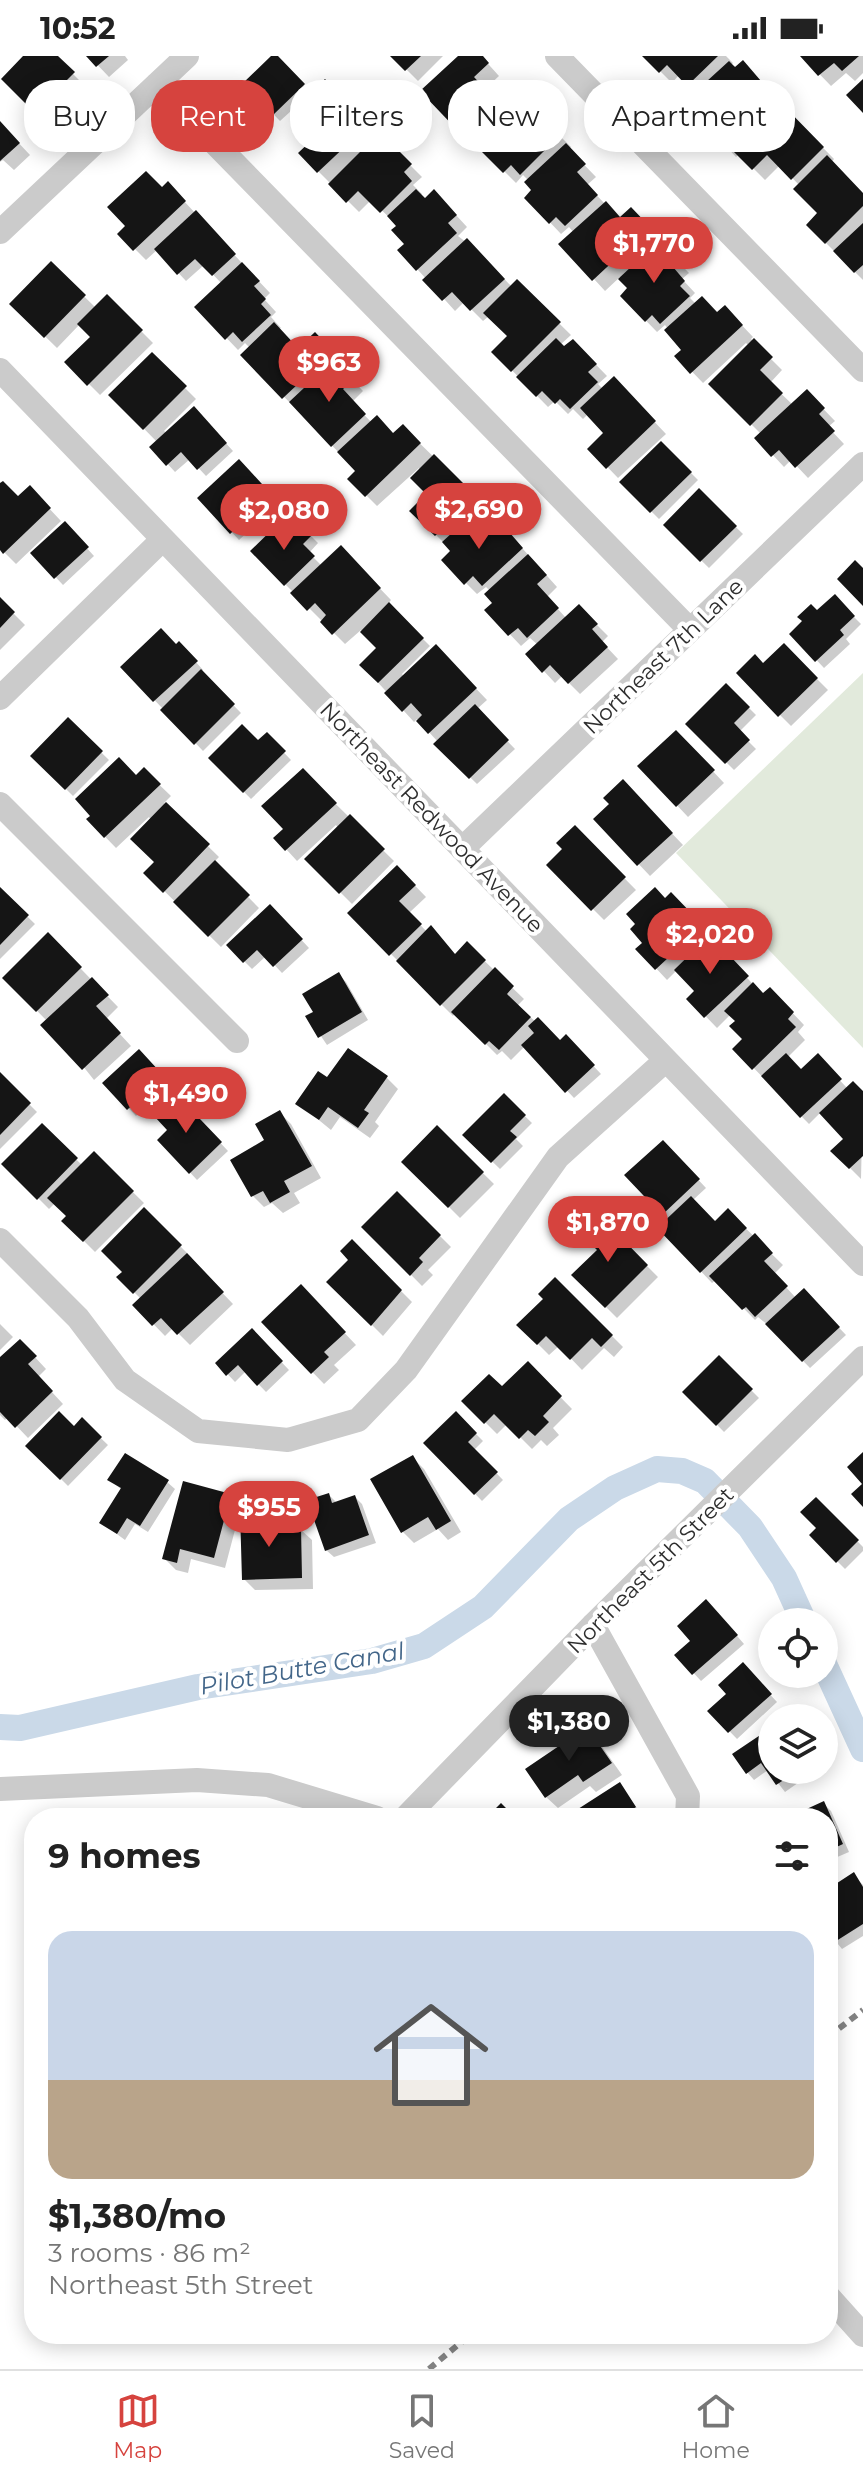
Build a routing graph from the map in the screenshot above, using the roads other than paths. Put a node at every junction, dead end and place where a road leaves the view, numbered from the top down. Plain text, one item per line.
1 (187, 56) edge
2 (557, 56) edge
3 (161, 80) edge
4 (151, 90) edge
5 (223, 152) edge
6 (0, 232) edge
7 (0, 370) edge
8 (863, 370) edge
9 (863, 464) edge
10 (163, 539) junction
11 (690, 630) junction
12 (0, 698) edge
13 (0, 804) edge
14 (462, 849) junction
15 (237, 1041) dead end
16 (666, 1060) junction
17 (0, 1240) edge
18 (863, 1264) edge
19 (863, 1358) edge
20 (593, 1625) junction
21 (0, 1789) edge
22 (344, 1808) edge
23 (415, 1808) edge
24 (687, 1808) edge
25 (838, 2307) edge
26 (863, 2335) edge

1 - 3 street
2 - 8 street
4 - 6 street
5 - 11 street
7 - 10 street, Northeast Redwood Avenue
9 - 11 street, Northeast 7th Lane
10 - 12 street
10 - 14 street, Northeast Redwood Avenue
11 - 14 street, Northeast 7th Lane
13 - 15 street
14 - 16 street, Northeast Redwood Avenue
16 - 17 street
16 - 18 street, Northeast Redwood Avenue
19 - 20 street, Northeast 5th Street
20 - 23 street, Northeast 5th Street
20 - 24 street
21 - 22 street
25 - 26 street

